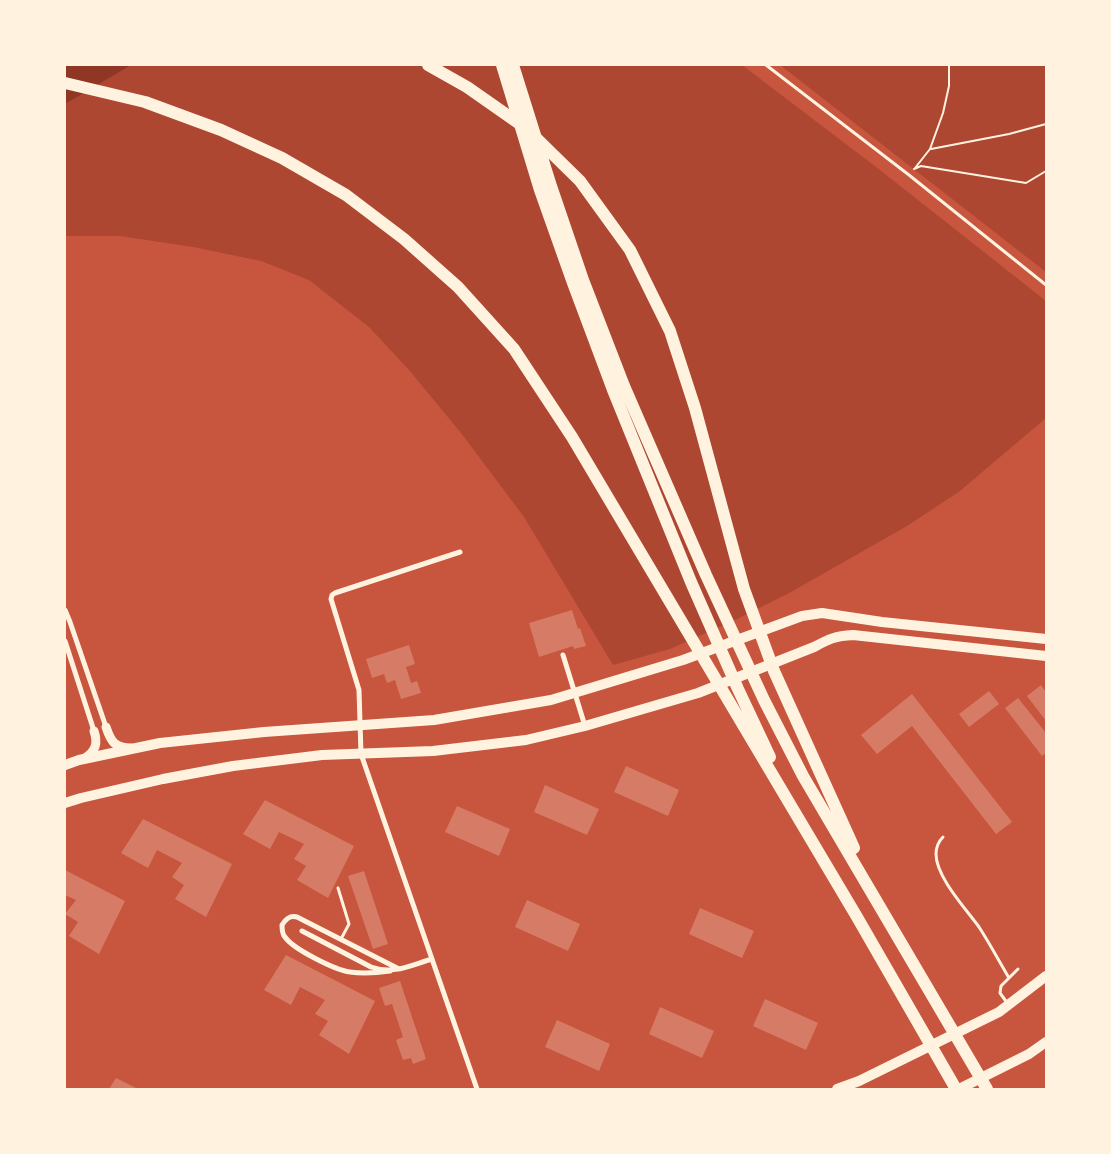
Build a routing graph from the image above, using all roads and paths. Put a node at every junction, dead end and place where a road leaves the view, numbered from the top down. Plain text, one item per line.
1 (428, 65) edge
2 (502, 65) edge
3 (513, 65) edge
4 (766, 65) edge
5 (949, 65) edge
6 (65, 83) edge
7 (1046, 124) edge
8 (930, 150) junction
9 (1046, 171) edge
10 (1046, 285) edge
11 (460, 552) dead end
12 (65, 610) edge
13 (1046, 639) edge
14 (65, 641) edge
15 (563, 655) dead end
16 (1046, 656) edge
17 (575, 693) junction
18 (360, 725) junction
19 (585, 726) junction
20 (106, 727) joint
21 (94, 731) joint
22 (136, 748) junction
23 (361, 754) junction
24 (84, 759) junction
25 (65, 765) edge
26 (65, 803) edge
27 (943, 837) dead end
28 (338, 888) dead end
29 (879, 905) junction
30 (857, 918) junction
31 (302, 931) dead end
32 (341, 939) junction
33 (432, 958) junction
34 (1018, 968) dead end
35 (399, 969) junction
36 (390, 971) junction
37 (1046, 976) edge
38 (1009, 978) junction
39 (1009, 1004) junction
40 (1046, 1042) edge
41 (477, 1089) edge
42 (837, 1089) edge
43 (958, 1089) edge
44 (987, 1089) edge

1 - 29 highway
2 - 30 highway
3 - 29 highway
4 - 10 lane
5 - 8 path
6 - 30 highway
7 - 8 path
8 - 9 path
11 - 18 street
12 - 20 street
13 - 17 main road
14 - 21 street
15 - 17 street
16 - 19 main road
17 - 18 main road
17 - 19 street
18 - 22 main road
18 - 23 street
19 - 23 main road
20 - 22 street
21 - 24 street
22 - 24 main road
23 - 26 main road
23 - 33 street
24 - 25 main road
27 - 38 lane
28 - 32 lane
29 - 44 highway
30 - 43 highway
31 - 36 street
32 - 35 street
32 - 36 street
33 - 35 street
33 - 41 street
34 - 38 lane
35 - 36 street
37 - 39 main road
38 - 39 lane
39 - 42 main road
40 - 43 main road

